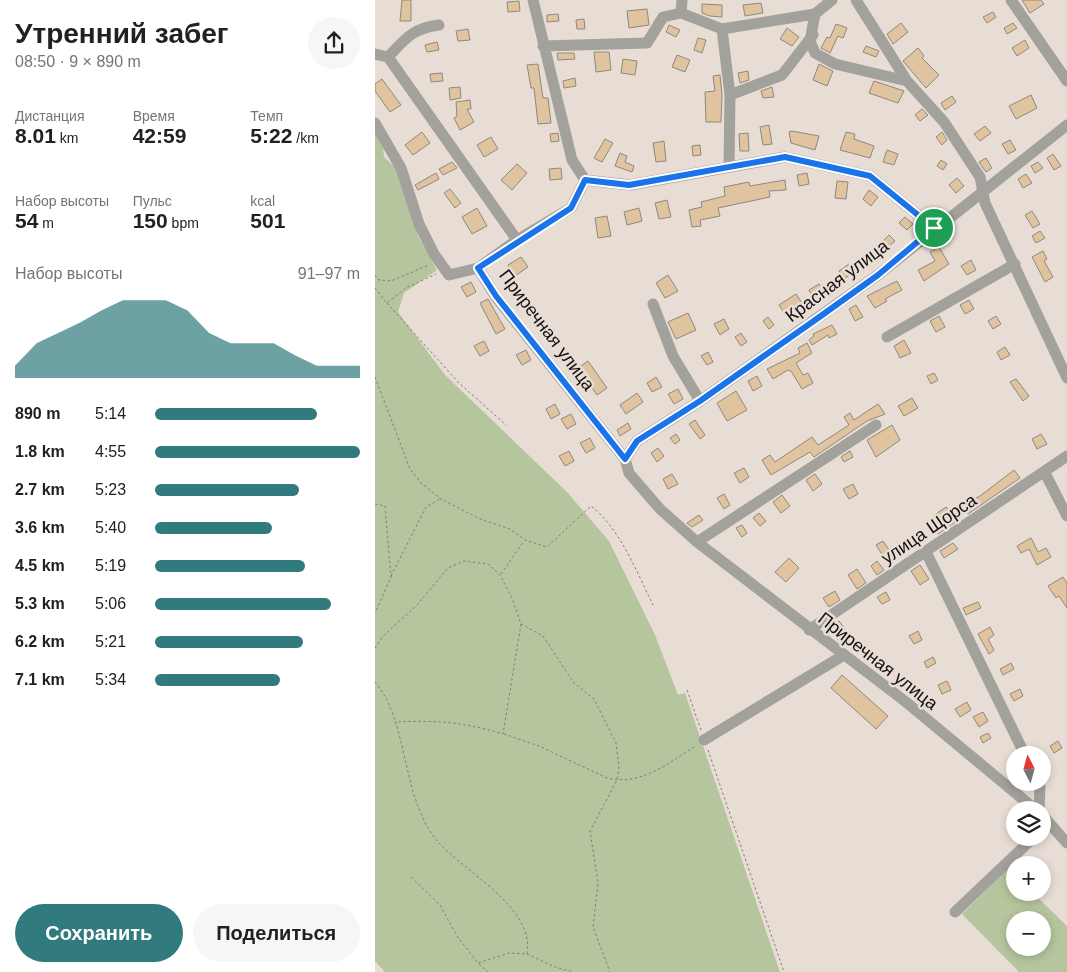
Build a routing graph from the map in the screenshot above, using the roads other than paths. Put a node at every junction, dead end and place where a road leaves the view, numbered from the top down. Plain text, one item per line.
1 (533, 0) edge
2 (682, 0) edge
3 (832, 0) edge
4 (856, 0) edge
5 (1011, 0) edge
6 (681, 13) junction
7 (815, 14) junction
8 (439, 25) dead end
9 (723, 29) junction
10 (813, 34) junction
11 (543, 46) junction
12 (375, 54) edge
13 (389, 58) junction
14 (907, 81) junction
15 (1067, 81) edge
16 (730, 96) junction
17 (375, 123) edge
18 (1067, 125) edge
19 (729, 166) junction
20 (585, 180) junction
21 (983, 191) junction
22 (934, 228) junction
23 (517, 240) junction
24 (1015, 264) junction
25 (478, 268) junction
26 (653, 304) dead end
27 (887, 337) dead end
28 (1067, 378) edge
29 (700, 401) junction
30 (876, 425) dead end
31 (1067, 456) edge
32 (625, 459) junction
33 (1045, 472) junction
34 (1067, 516) edge
35 (697, 542) junction
36 (926, 552) junction
37 (809, 630) junction
38 (844, 655) junction
39 (705, 740) road end
40 (1021, 746) edge
41 (1027, 801) edge
42 (1051, 828) edge
43 (1067, 843) edge
44 (1025, 846) edge
45 (955, 912) dead end

1 - 11 street
2 - 6 street
3 - 7 street
4 - 14 street
5 - 15 street
6 - 9 street
6 - 11 street
7 - 9 street
7 - 10 street
8 - 13 street
9 - 16 street
10 - 14 street
10 - 16 street
11 - 20 street
12 - 13 street
13 - 23 street, Приречная улица
14 - 21 street
16 - 19 street
17 - 25 street, Приречная улица
18 - 21 street, Красная улица
19 - 20 street
19 - 22 street
20 - 23 street
21 - 22 street, Красная улица
21 - 24 street
22 - 29 street, Красная улица
23 - 25 street
24 - 27 street
24 - 28 street
25 - 32 street, Приречная улица
26 - 29 street
29 - 32 street, Красная улица
30 - 35 street
31 - 33 street, улица Щорса
32 - 35 street, Приречная улица
33 - 34 street
33 - 36 street, улица Щорса
35 - 37 street, Приречная улица
36 - 37 street, улица Щорса
36 - 40 street
37 - 38 street, Приречная улица
38 - 39 street
38 - 41 street, Приречная улица
42 - 43 street
44 - 45 street

